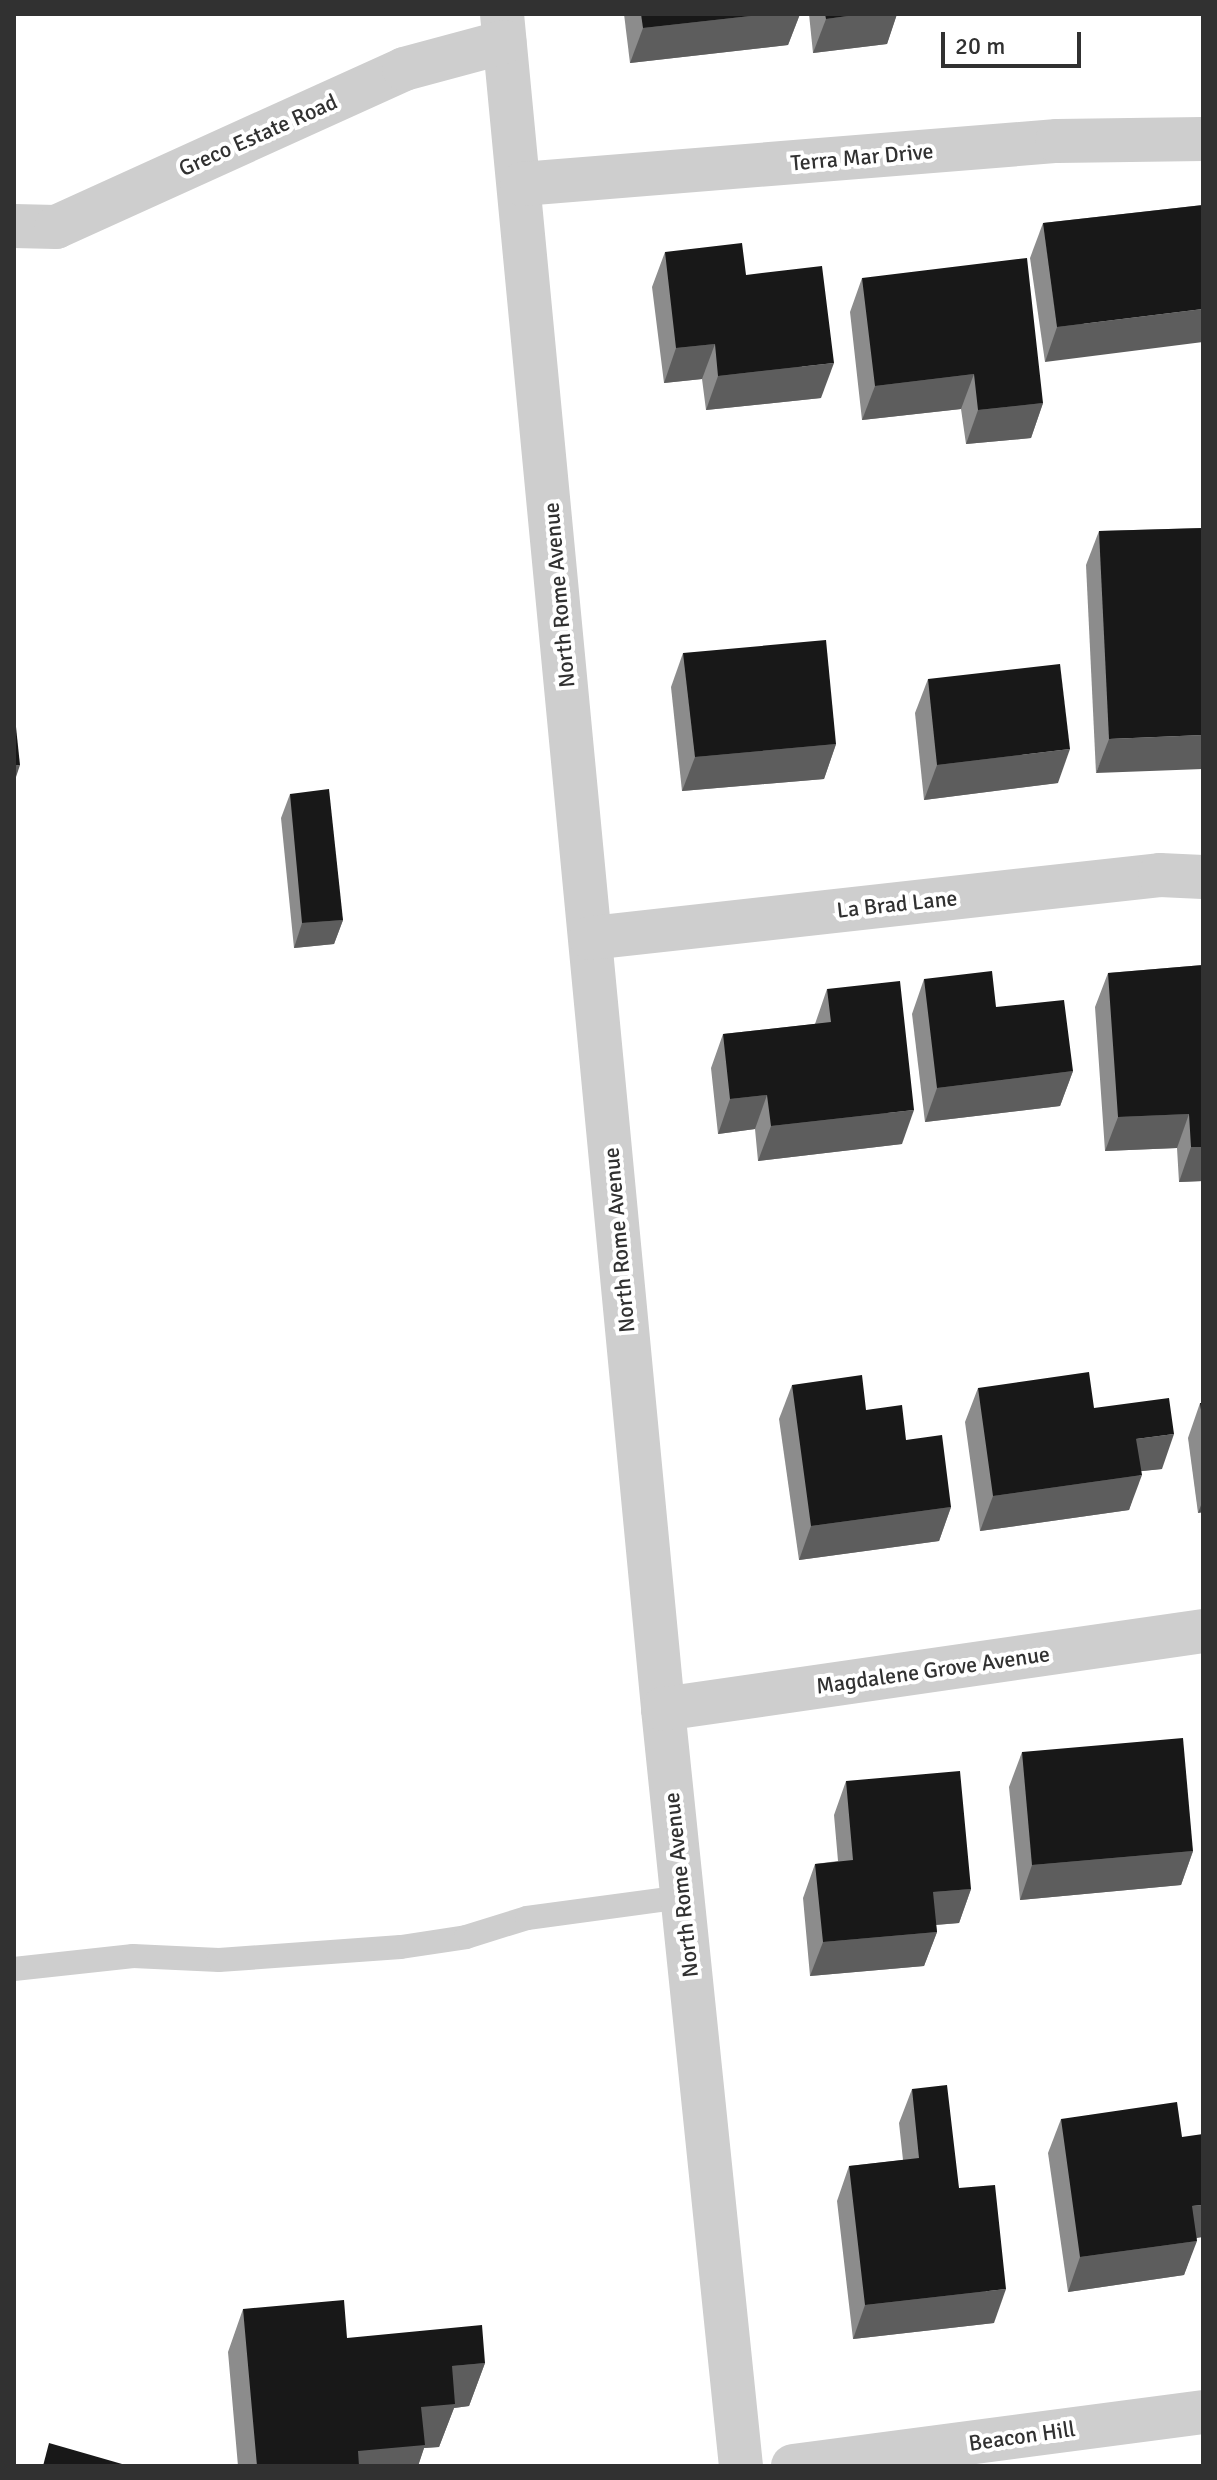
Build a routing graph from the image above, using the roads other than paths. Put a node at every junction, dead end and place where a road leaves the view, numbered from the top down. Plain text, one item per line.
1 (503, 28) edge
2 (1203, 139) edge
3 (522, 184) junction
4 (14, 226) edge
5 (1203, 877) edge
6 (591, 938) junction
7 (1203, 1631) edge
8 (663, 1709) junction
9 (682, 1897) junction
10 (14, 1969) edge
11 (1203, 2412) edge
12 (741, 2466) edge
13 (793, 2466) edge

1 - 3 street, North Rome Avenue
1 - 4 street, Greco Estate Road
2 - 3 street, Terra Mar Drive
3 - 6 street, North Rome Avenue
5 - 6 street, La Brad Lane
6 - 8 street, North Rome Avenue
7 - 8 street, Magdalene Grove Avenue
8 - 9 street, North Rome Avenue
9 - 10 lane
9 - 12 street, North Rome Avenue
11 - 13 street, Beacon Hill

